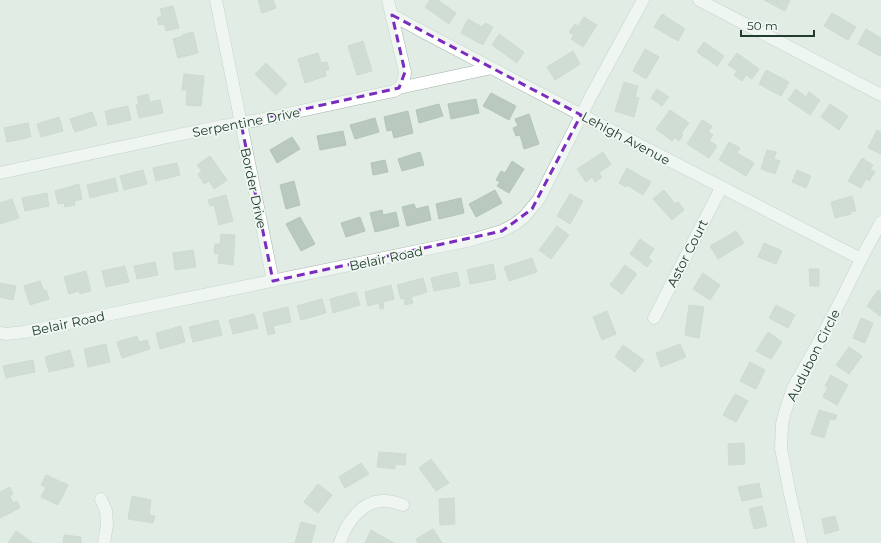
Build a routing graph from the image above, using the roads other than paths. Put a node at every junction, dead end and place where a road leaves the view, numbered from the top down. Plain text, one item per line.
1 (216, 0) edge
2 (388, 0) edge
3 (642, 0) edge
4 (699, 0) edge
5 (392, 15) junction
6 (492, 68) junction
7 (399, 88) junction
8 (881, 95) edge
9 (581, 115) junction
10 (241, 123) junction
11 (0, 173) edge
12 (721, 188) junction
13 (881, 222) edge
14 (861, 259) junction
15 (273, 281) junction
16 (654, 318) dead end
17 (0, 333) edge
18 (101, 499) dead end
19 (403, 505) dead end
20 (104, 543) edge
21 (340, 543) edge
22 (801, 543) edge

1 - 10 street, Border Drive
2 - 5 street
3 - 9 street, Belair Road
4 - 8 street
5 - 6 street, Lehigh Avenue
5 - 7 street
6 - 7 street, Serpentine Drive
6 - 9 street, Lehigh Avenue
7 - 10 street, Serpentine Drive
9 - 12 street, Lehigh Avenue
9 - 15 street, Belair Road
10 - 11 street, Serpentine Drive
10 - 15 street, Border Drive
12 - 14 street, Lehigh Avenue
12 - 16 street, Astor Court
13 - 14 street, Audubon Circle
14 - 22 street, Audubon Circle
15 - 17 street, Belair Road
18 - 20 street
19 - 21 street

